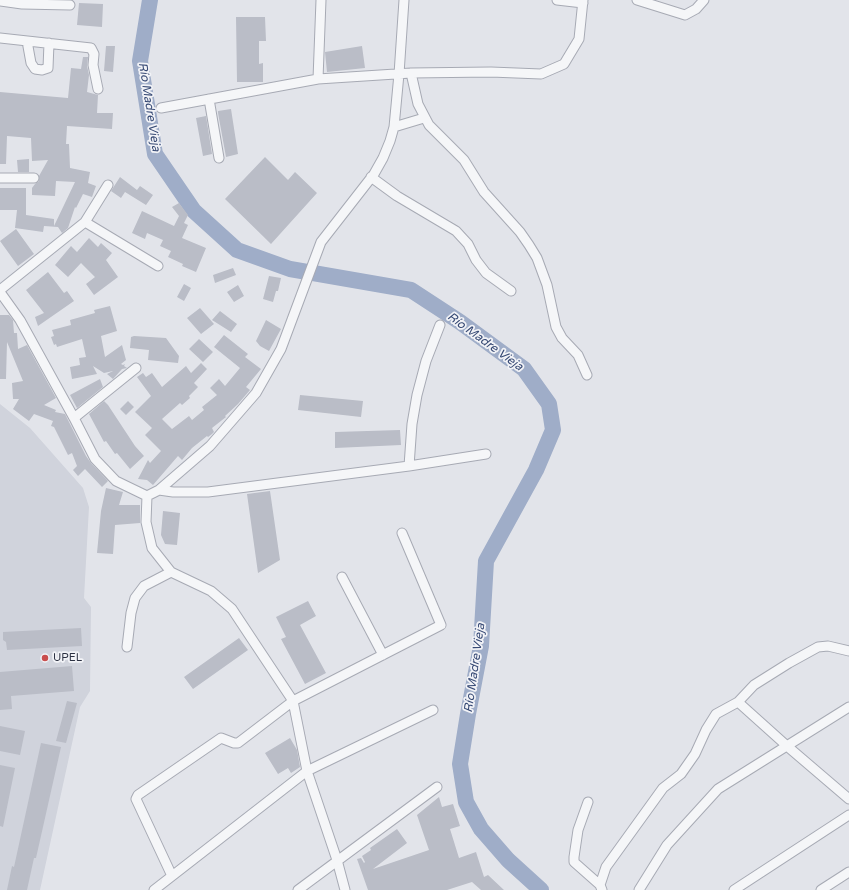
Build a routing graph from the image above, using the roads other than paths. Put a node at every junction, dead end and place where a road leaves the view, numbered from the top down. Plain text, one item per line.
1 (321, 0) edge
2 (404, 0) edge
3 (557, 0) edge
4 (637, 0) edge
5 (704, 0) edge
6 (0, 1) edge
7 (583, 2) edge
8 (70, 5) dead end
9 (0, 38) edge
10 (27, 41) junction
11 (49, 44) junction
12 (411, 73) junction
13 (399, 74) junction
14 (318, 79) junction
15 (98, 88) dead end
16 (209, 99) junction
17 (161, 108) dead end
18 (424, 118) junction
19 (394, 127) junction
20 (219, 158) dead end
21 (371, 177) junction
22 (0, 178) edge
23 (34, 178) dead end
24 (108, 185) dead end
25 (85, 222) junction
26 (158, 266) dead end
27 (0, 291) edge
28 (510, 291) dead end
29 (440, 325) dead end
30 (136, 368) dead end
31 (587, 374) dead end
32 (74, 418) junction
33 (486, 454) dead end
34 (409, 466) junction
35 (159, 490) junction
36 (147, 496) junction
37 (402, 533) dead end
38 (171, 572) junction
39 (342, 577) dead end
40 (128, 647) dead end
41 (849, 651) edge
42 (383, 655) junction
43 (292, 701) junction
44 (738, 702) junction
45 (849, 707) edge
46 (433, 710) dead end
47 (787, 746) junction
48 (308, 771) junction
49 (437, 786) dead end
50 (849, 799) edge
51 (588, 802) dead end
52 (849, 815) edge
53 (337, 860) junction
54 (849, 872) edge
55 (172, 876) junction
56 (601, 887) edge
57 (154, 890) edge
58 (298, 890) edge
59 (345, 890) edge
60 (639, 890) edge
61 (734, 890) edge
62 (822, 890) edge

1 - 14 street
2 - 13 street
3 - 7 street
4 - 5 street
6 - 8 street
7 - 12 street
9 - 10 street
10 - 11 street
10 - 11 street
11 - 15 street
12 - 13 street
12 - 18 street
13 - 14 street
13 - 19 street
14 - 16 street
16 - 17 street
16 - 20 street
18 - 19 street
18 - 31 street
19 - 21 street
21 - 28 street
21 - 35 street
22 - 23 street
24 - 25 street
25 - 26 street
25 - 27 street
27 - 32 street
29 - 34 street
30 - 32 street
32 - 36 street
33 - 34 street
34 - 35 street
35 - 36 street
36 - 38 street
37 - 42 street
38 - 40 street
38 - 43 street
39 - 42 street
41 - 44 street
42 - 43 street
43 - 48 street
43 - 55 street
44 - 47 street
44 - 56 street
45 - 47 street
46 - 48 street
47 - 50 street
47 - 60 street
48 - 53 street
48 - 55 street
49 - 53 street
51 - 56 street
52 - 61 street
53 - 58 street
53 - 59 street
54 - 62 street
55 - 57 street

